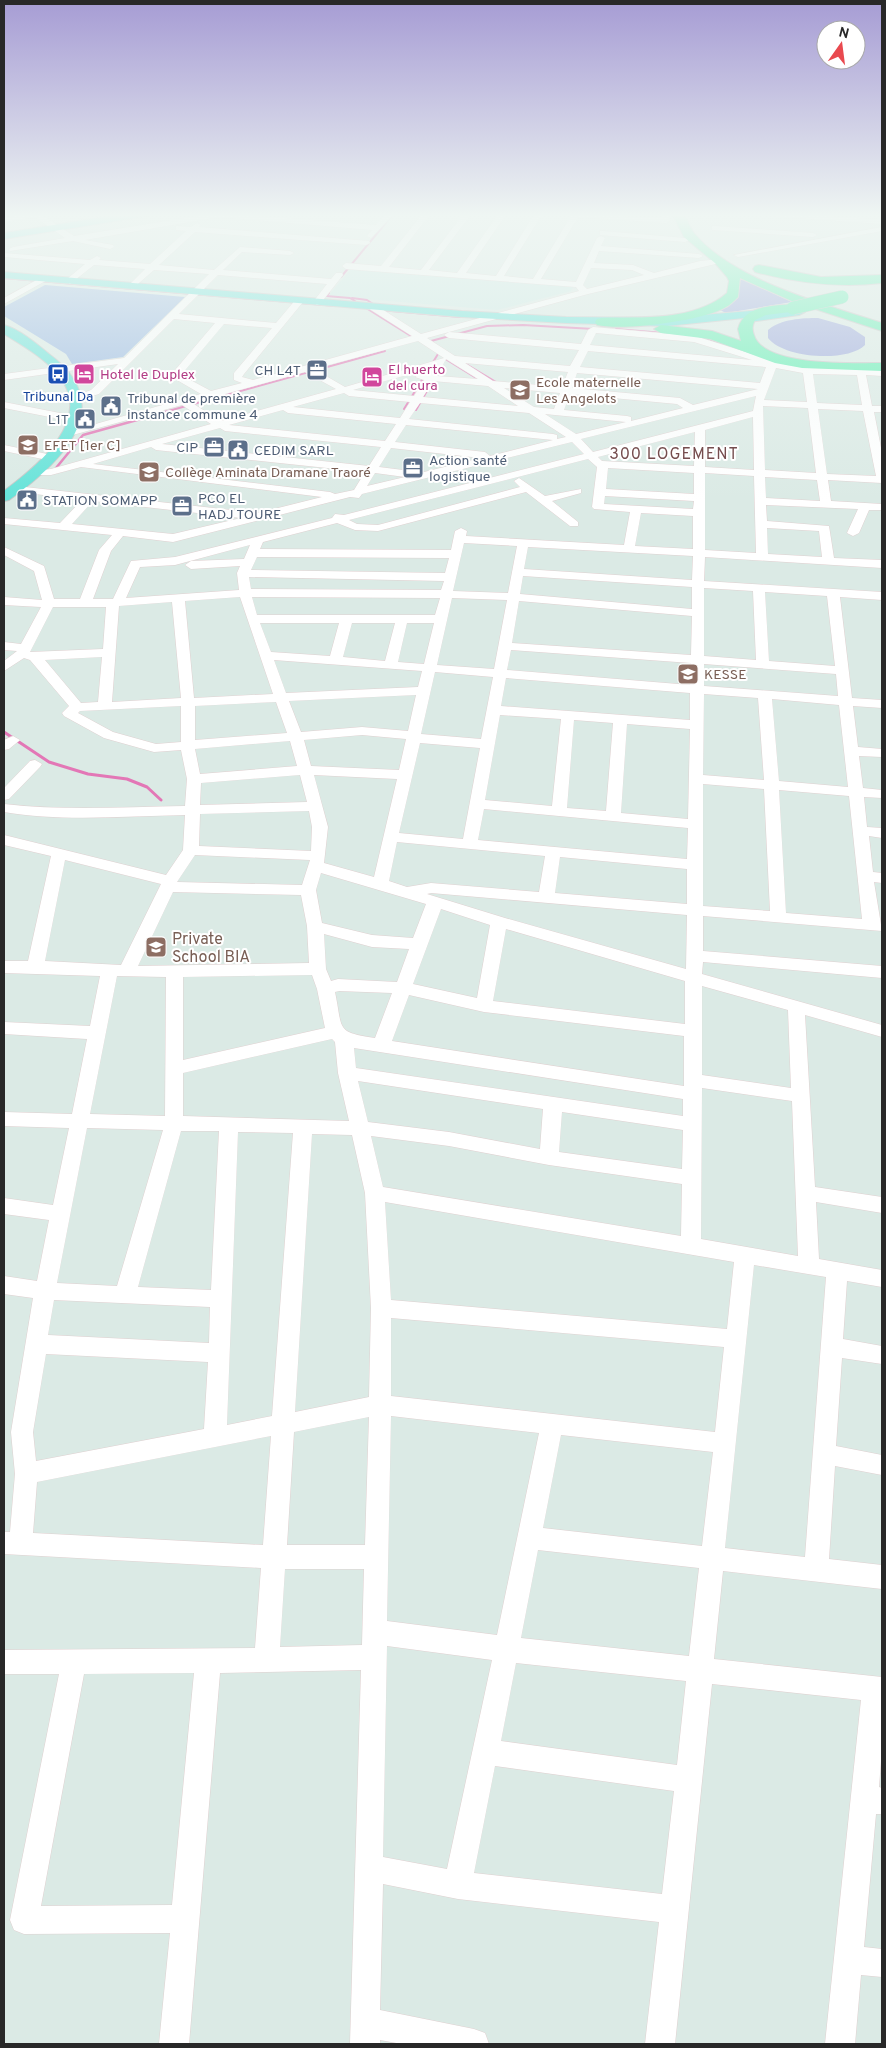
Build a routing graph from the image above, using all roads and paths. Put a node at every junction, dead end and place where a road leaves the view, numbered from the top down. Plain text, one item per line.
1 (179, 309) edge
2 (293, 309) edge
3 (376, 309) edge
4 (401, 309) edge
5 (527, 309) edge
6 (711, 309) edge
7 (805, 309) edge
8 (828, 309) edge
9 (846, 309) edge
10 (799, 310) junction
11 (519, 311) junction
12 (762, 313) junction
13 (172, 316) junction
14 (495, 317) junction
15 (851, 317) junction
16 (529, 319) junction
17 (749, 319) junction
18 (221, 320) junction
19 (882, 321) edge
20 (602, 322) junction
21 (588, 325) junction
22 (278, 326) junction
23 (882, 327) edge
24 (4, 329) edge
25 (439, 333) junction
26 (418, 338) junction
27 (695, 339) junction
28 (879, 346) edge
29 (584, 347) junction
30 (758, 351) junction
31 (445, 359) junction
32 (128, 360) junction
33 (772, 365) junction
34 (4, 368) edge
35 (882, 368) edge
36 (60, 369) junction
37 (308, 369) junction
38 (574, 369) junction
39 (808, 371) junction
40 (29, 373) junction
41 (861, 373) junction
42 (882, 373) edge
43 (397, 375) junction
44 (4, 377) edge
45 (688, 377) junction
46 (237, 378) junction
47 (430, 378) junction
48 (253, 383) junction
49 (490, 383) junction
50 (232, 389) junction
51 (763, 389) junction
52 (568, 390) junction
53 (342, 391) junction
54 (212, 395) junction
55 (75, 398) junction
56 (416, 399) junction
57 (184, 402) junction
58 (4, 405) edge
59 (812, 406) junction
60 (691, 408) junction
61 (758, 408) junction
62 (868, 408) junction
63 (276, 409) junction
64 (532, 409) junction
65 (882, 409) edge
66 (558, 412) junction
67 (75, 419) junction
68 (640, 420) junction
69 (402, 421) junction
70 (217, 426) junction
71 (700, 427) junction
72 (69, 433) junction
73 (569, 438) junction
74 (388, 444) junction
75 (145, 446) junction
76 (4, 448) edge
77 (199, 451) junction
78 (590, 455) junction
79 (642, 455) junction
80 (492, 457) junction
81 (52, 458) junction
82 (77, 465) junction
83 (603, 465) junction
84 (372, 470) junction
85 (700, 470) junction
86 (36, 473) junction
87 (760, 473) junction
88 (422, 475) junction
89 (512, 475) junction
90 (822, 476) junction
91 (180, 477) junction
92 (882, 479) edge
93 (528, 488) junction
94 (359, 491) junction
95 (577, 491) dead end
96 (600, 492) junction
97 (8, 493) edge
98 (341, 496) junction
99 (90, 497) junction
100 (544, 500) junction
101 (760, 501) junction
102 (826, 504) junction
103 (699, 505) junction
104 (865, 506) junction
105 (882, 507) edge
106 (636, 509) junction
107 (261, 516) junction
108 (337, 519) junction
109 (4, 521) edge
110 (574, 524) dead end
111 (761, 524) junction
112 (63, 527) junction
113 (120, 533) junction
114 (195, 533) junction
115 (853, 533) dead end
116 (259, 539) junction
117 (523, 543) junction
118 (629, 549) junction
119 (4, 550) edge
120 (212, 551) junction
121 (698, 553) junction
122 (456, 554) junction
123 (762, 557) junction
124 (828, 561) junction
125 (882, 564) edge
126 (185, 565) dead end
127 (247, 570) junction
128 (518, 572) junction
129 (450, 577) junction
130 (698, 584) junction
131 (759, 588) junction
132 (833, 593) junction
133 (446, 594) junction
134 (882, 596) edge
135 (514, 597) junction
136 (178, 598) junction
137 (4, 601) edge
138 (49, 603) junction
139 (85, 603) junction
140 (115, 603) junction
141 (698, 613) junction
142 (347, 618) junction
143 (252, 619) junction
144 (402, 619) junction
145 (441, 619) junction
146 (4, 646) edge
147 (505, 646) junction
148 (27, 653) junction
149 (109, 653) junction
150 (265, 655) junction
151 (697, 660) junction
152 (335, 662) junction
153 (763, 664) junction
154 (390, 666) junction
155 (4, 667) edge
156 (429, 669) junction
157 (842, 670) junction
158 (500, 675) junction
159 (697, 690) junction
160 (424, 691) junction
161 (765, 695) junction
162 (281, 698) junction
163 (845, 701) junction
164 (188, 702) junction
165 (882, 704) edge
166 (105, 705) junction
167 (77, 706) junction
168 (494, 710) junction
169 (568, 715) junction
170 (620, 720) junction
171 (696, 725) junction
172 (294, 735) junction
173 (414, 736) junction
174 (488, 744) junction
175 (188, 747) junction
176 (851, 751) junction
177 (882, 753) edge
178 (35, 764) dead end
179 (305, 770) junction
180 (405, 775) junction
181 (194, 779) junction
182 (696, 779) junction
183 (772, 785) junction
184 (856, 792) junction
185 (882, 794) edge
186 (4, 796) edge
187 (478, 804) junction
188 (316, 806) junction
189 (4, 808) edge
190 (192, 808) junction
191 (559, 811) junction
192 (613, 816) junction
193 (696, 824) junction
194 (860, 831) junction
195 (882, 833) edge
196 (391, 837) junction
197 (4, 840) edge
198 (470, 844) junction
199 (190, 850) junction
200 (553, 852) junction
201 (59, 854) junction
202 (318, 861) junction
203 (695, 865) junction
204 (865, 876) junction
205 (882, 878) edge
206 (168, 884) junction
207 (380, 884) junction
208 (308, 890) junction
209 (405, 892) junction
210 (546, 898) junction
211 (434, 902) junction
212 (694, 910) junction
213 (778, 918) junction
214 (499, 922) junction
215 (876, 925) edge
216 (315, 926) junction
217 (420, 944) junction
218 (694, 956) junction
219 (36, 965) junction
220 (4, 967) edge
221 (318, 968) junction
222 (118, 971) junction
223 (175, 972) junction
224 (882, 972) edge
225 (694, 977) junction
226 (404, 988) junction
227 (326, 989) junction
228 (484, 1006) junction
229 (796, 1006) junction
230 (4, 1028) edge
231 (693, 1031) junction
232 (882, 1031) edge
233 (97, 1033) junction
234 (339, 1036) junction
235 (381, 1047) junction
236 (174, 1069) junction
237 (347, 1073) junction
238 (692, 1087) junction
239 (801, 1096) junction
240 (553, 1104) junction
241 (4, 1119) edge
242 (80, 1120) junction
243 (174, 1123) junction
244 (229, 1124) junction
245 (692, 1124) junction
246 (303, 1128) junction
247 (361, 1128) junction
248 (549, 1158) junction
249 (691, 1178) junction
250 (806, 1193) junction
251 (375, 1194) junction
252 (882, 1205) edge
253 (4, 1206) edge
254 (61, 1214) junction
255 (691, 1247) junction
256 (745, 1256) junction
257 (809, 1266) junction
258 (837, 1271) junction
259 (882, 1278) edge
260 (4, 1285) edge
261 (45, 1291) junction
262 (125, 1295) junction
263 (221, 1299) junction
264 (381, 1308) junction
265 (736, 1339) junction
266 (36, 1344) junction
267 (832, 1347) junction
268 (218, 1353) junction
269 (882, 1355) edge
270 (380, 1405) junction
271 (283, 1424) junction
272 (552, 1426) junction
273 (215, 1437) junction
274 (724, 1443) junction
275 (824, 1454) junction
276 (882, 1464) edge
277 (26, 1474) junction
278 (530, 1538) junction
279 (12, 1543) edge
280 (275, 1557) junction
281 (376, 1557) junction
282 (712, 1559) junction
283 (816, 1570) junction
284 (882, 1578) edge
285 (374, 1632) junction
286 (508, 1649) junction
287 (374, 1657) junction
288 (267, 1660) junction
289 (208, 1661) junction
290 (4, 1662) edge
291 (74, 1662) junction
292 (701, 1668) junction
293 (879, 1689) edge
294 (486, 1752) junction
295 (689, 1780) junction
296 (873, 1800) edge
297 (370, 1868) junction
298 (458, 1885) junction
299 (675, 1910) junction
300 (185, 1919) junction
301 (848, 1959) junction
302 (882, 1963) edge
303 (365, 2033) edge
304 (174, 2044) edge
305 (474, 2044) edge
306 (660, 2044) edge
307 (840, 2044) edge

1 - 13 street
2 - 22 street
3 - 26 street
4 - 14 main road
5 - 11 street
6 - 20 highway
7 - 10 highway
8 - 15 highway
9 - 19 highway
10 - 12 highway
10 - 17 main road
10 - 28 highway
11 - 14 street
11 - 16 main road
12 - 17 highway
12 - 20 main road
13 - 18 street
13 - 32 street
14 - 16 main road
14 - 21 main road
14 - 25 street
15 - 23 highway
15 - 28 highway
16 - 20 main road
17 - 21 main road
17 - 30 highway
18 - 22 street
18 - 54 street
21 - 30 highway
22 - 46 street
24 - 36 main road
25 - 26 street
25 - 29 street
26 - 31 street
26 - 37 street
27 - 29 street
27 - 33 street
27 - 45 street
29 - 38 street
29 - 45 street
30 - 35 highway
31 - 38 street
31 - 43 street
31 - 47 street
31 - 49 street
32 - 36 street
32 - 55 street
33 - 39 street
33 - 45 street
33 - 51 street
34 - 40 street
36 - 40 street
36 - 55 main road
37 - 48 street
37 - 53 street
38 - 45 street
38 - 52 street
39 - 41 street
39 - 59 street
40 - 44 street
41 - 42 street
41 - 62 street
43 - 47 street
43 - 53 street
45 - 51 street
45 - 52 street
45 - 60 street
46 - 48 street
46 - 50 street
47 - 49 street
47 - 56 street
48 - 50 street
49 - 52 street
49 - 64 street
50 - 54 street
51 - 60 street
51 - 61 street
52 - 66 street
53 - 56 street
53 - 63 street
54 - 57 street
55 - 67 main road
56 - 64 street
56 - 69 street
57 - 70 street
57 - 72 street
58 - 67 street
59 - 61 street
59 - 62 street
59 - 90 street
60 - 68 street
61 - 71 street
61 - 87 street
62 - 65 street
62 - 92 street
63 - 69 street
63 - 70 street
64 - 66 street
64 - 73 street
66 - 68 street
67 - 72 main road
68 - 73 street
69 - 73 street
69 - 74 street
70 - 74 street
70 - 75 street
71 - 79 street
71 - 85 street
72 - 81 main road
73 - 78 street
73 - 80 street
74 - 80 street
74 - 84 street
75 - 77 street
75 - 82 street
76 - 81 street
77 - 84 street
77 - 91 street
78 - 79 street
78 - 83 street
78 - 89 street
79 - 83 street
79 - 85 street
80 - 88 street
80 - 89 street
81 - 86 main road
82 - 86 street
82 - 91 street
83 - 96 street
84 - 88 street
84 - 94 street
85 - 87 street
85 - 103 street
86 - 97 main road
87 - 90 street
87 - 101 street
88 - 94 street
89 - 93 street
89 - 108 street
90 - 92 street
90 - 102 street
91 - 98 street
93 - 100 street
93 - 108 street
94 - 98 street
94 - 108 street
95 - 100 street
96 - 103 street
96 - 106 street
97 - 99 street
98 - 107 street
99 - 107 street
99 - 112 street
100 - 110 street
101 - 102 street
101 - 111 street
102 - 104 street
103 - 106 street
103 - 121 street
104 - 105 street
104 - 115 street
106 - 118 street
107 - 114 street
108 - 116 street
109 - 112 street
111 - 123 street
111 - 124 street
112 - 113 street
113 - 114 street
113 - 139 street
114 - 120 street
116 - 120 street
116 - 127 street
117 - 118 street
117 - 122 street
117 - 128 street
118 - 121 street
119 - 138 street
120 - 140 street
121 - 123 street
121 - 130 street
122 - 127 street
122 - 129 street
123 - 124 street
124 - 125 street
126 - 127 street
127 - 129 street
127 - 133 street
127 - 136 street
127 - 143 street
128 - 130 street
128 - 135 street
129 - 133 street
130 - 131 street
130 - 141 street
131 - 132 street
131 - 153 street
132 - 134 street
132 - 157 street
133 - 135 street
133 - 145 street
135 - 141 street
135 - 147 street
136 - 140 street
136 - 164 street
137 - 138 street
138 - 139 street
138 - 148 street
139 - 140 street
140 - 149 street
141 - 151 street
142 - 143 street
142 - 144 street
142 - 152 street
143 - 150 street
144 - 145 street
144 - 154 street
145 - 156 street
146 - 148 street
147 - 151 street
147 - 158 street
148 - 149 street
148 - 155 street
148 - 167 street
149 - 166 street
150 - 152 street
150 - 162 street
151 - 153 street
151 - 159 street
152 - 154 street
153 - 157 street
154 - 156 street
156 - 158 street
156 - 160 street
157 - 163 street
158 - 159 street
158 - 168 street
159 - 161 street
159 - 171 street
160 - 162 street
160 - 173 street
161 - 163 street
161 - 183 street
162 - 164 street
162 - 172 street
163 - 165 street
163 - 176 street
164 - 166 street
164 - 175 street
166 - 167 street
167 - 175 street
168 - 169 street
168 - 174 street
169 - 170 street
169 - 191 street
170 - 171 street
170 - 192 street
171 - 182 street
172 - 173 street
172 - 175 street
172 - 179 street
173 - 174 street
173 - 180 street
174 - 187 street
175 - 181 street
176 - 177 street
176 - 184 street
178 - 186 street
179 - 180 street
179 - 181 street
179 - 188 street
180 - 196 street
181 - 190 street
182 - 183 street
182 - 193 street
183 - 184 street
183 - 213 street
184 - 185 street
184 - 194 street
187 - 191 street
187 - 198 street
188 - 190 street
188 - 202 street
189 - 190 street
190 - 199 street
191 - 192 street
192 - 193 street
193 - 203 street
194 - 195 street
194 - 204 street
196 - 198 street
196 - 207 street
197 - 201 street
198 - 200 street
199 - 202 street
199 - 206 street
200 - 203 street
200 - 210 street
201 - 206 street
201 - 219 street
202 - 207 street
202 - 208 street
203 - 212 street
204 - 205 street
204 - 215 street
206 - 208 street
206 - 222 street
207 - 209 street
208 - 216 street
209 - 210 street
209 - 211 street
210 - 212 street
211 - 214 street
211 - 217 street
212 - 213 street
212 - 218 street
213 - 215 street
214 - 225 street
214 - 228 street
216 - 217 street
216 - 221 street
217 - 226 street
218 - 224 street
218 - 225 street
219 - 220 street
219 - 222 street
221 - 223 street
221 - 227 street
222 - 223 street
222 - 233 street
223 - 236 street
225 - 229 street
225 - 231 street
226 - 227 street
226 - 228 street
226 - 235 street
227 - 234 street
228 - 231 street
229 - 232 street
229 - 239 street
230 - 233 street
231 - 238 street
233 - 242 street
234 - 235 street
234 - 236 street
234 - 237 street
235 - 238 street
236 - 243 street
237 - 240 street
237 - 247 street
238 - 239 street
238 - 245 street
239 - 250 street
240 - 245 street
240 - 248 street
241 - 242 street
242 - 243 street
242 - 254 street
243 - 244 street
243 - 262 street
244 - 246 street
244 - 263 street
245 - 249 street
246 - 247 street
246 - 271 street
247 - 248 street
247 - 251 street
248 - 249 street
249 - 255 street
250 - 252 street
250 - 257 street
251 - 255 street
251 - 264 street
253 - 254 street
254 - 261 street
255 - 256 street
256 - 257 street
256 - 265 street
257 - 258 street
258 - 259 street
258 - 267 street
260 - 261 street
261 - 262 street
261 - 266 street
262 - 263 street
263 - 268 street
264 - 265 street
264 - 270 street
265 - 274 street
266 - 268 street
266 - 277 street
267 - 269 street
267 - 275 street
268 - 273 street
270 - 271 street
270 - 272 street
270 - 281 street
271 - 273 street
271 - 280 street
272 - 274 street
272 - 278 street
273 - 277 street
274 - 282 street
275 - 276 street
275 - 283 street
277 - 279 street
278 - 282 street
278 - 286 street
279 - 280 street
280 - 281 street
280 - 288 street
281 - 285 street
282 - 283 street
282 - 292 street
283 - 284 street
285 - 286 street
285 - 287 street
286 - 292 street
286 - 294 street
287 - 288 street
287 - 297 street
288 - 289 street
289 - 291 street
289 - 300 street
290 - 291 street
291 - 300 street
292 - 293 street
292 - 295 street
293 - 296 street
294 - 295 street
294 - 298 street
295 - 299 street
296 - 301 street
297 - 298 street
297 - 303 street
298 - 299 street
299 - 306 street
300 - 304 street
301 - 302 street
301 - 307 street
303 - 305 street

